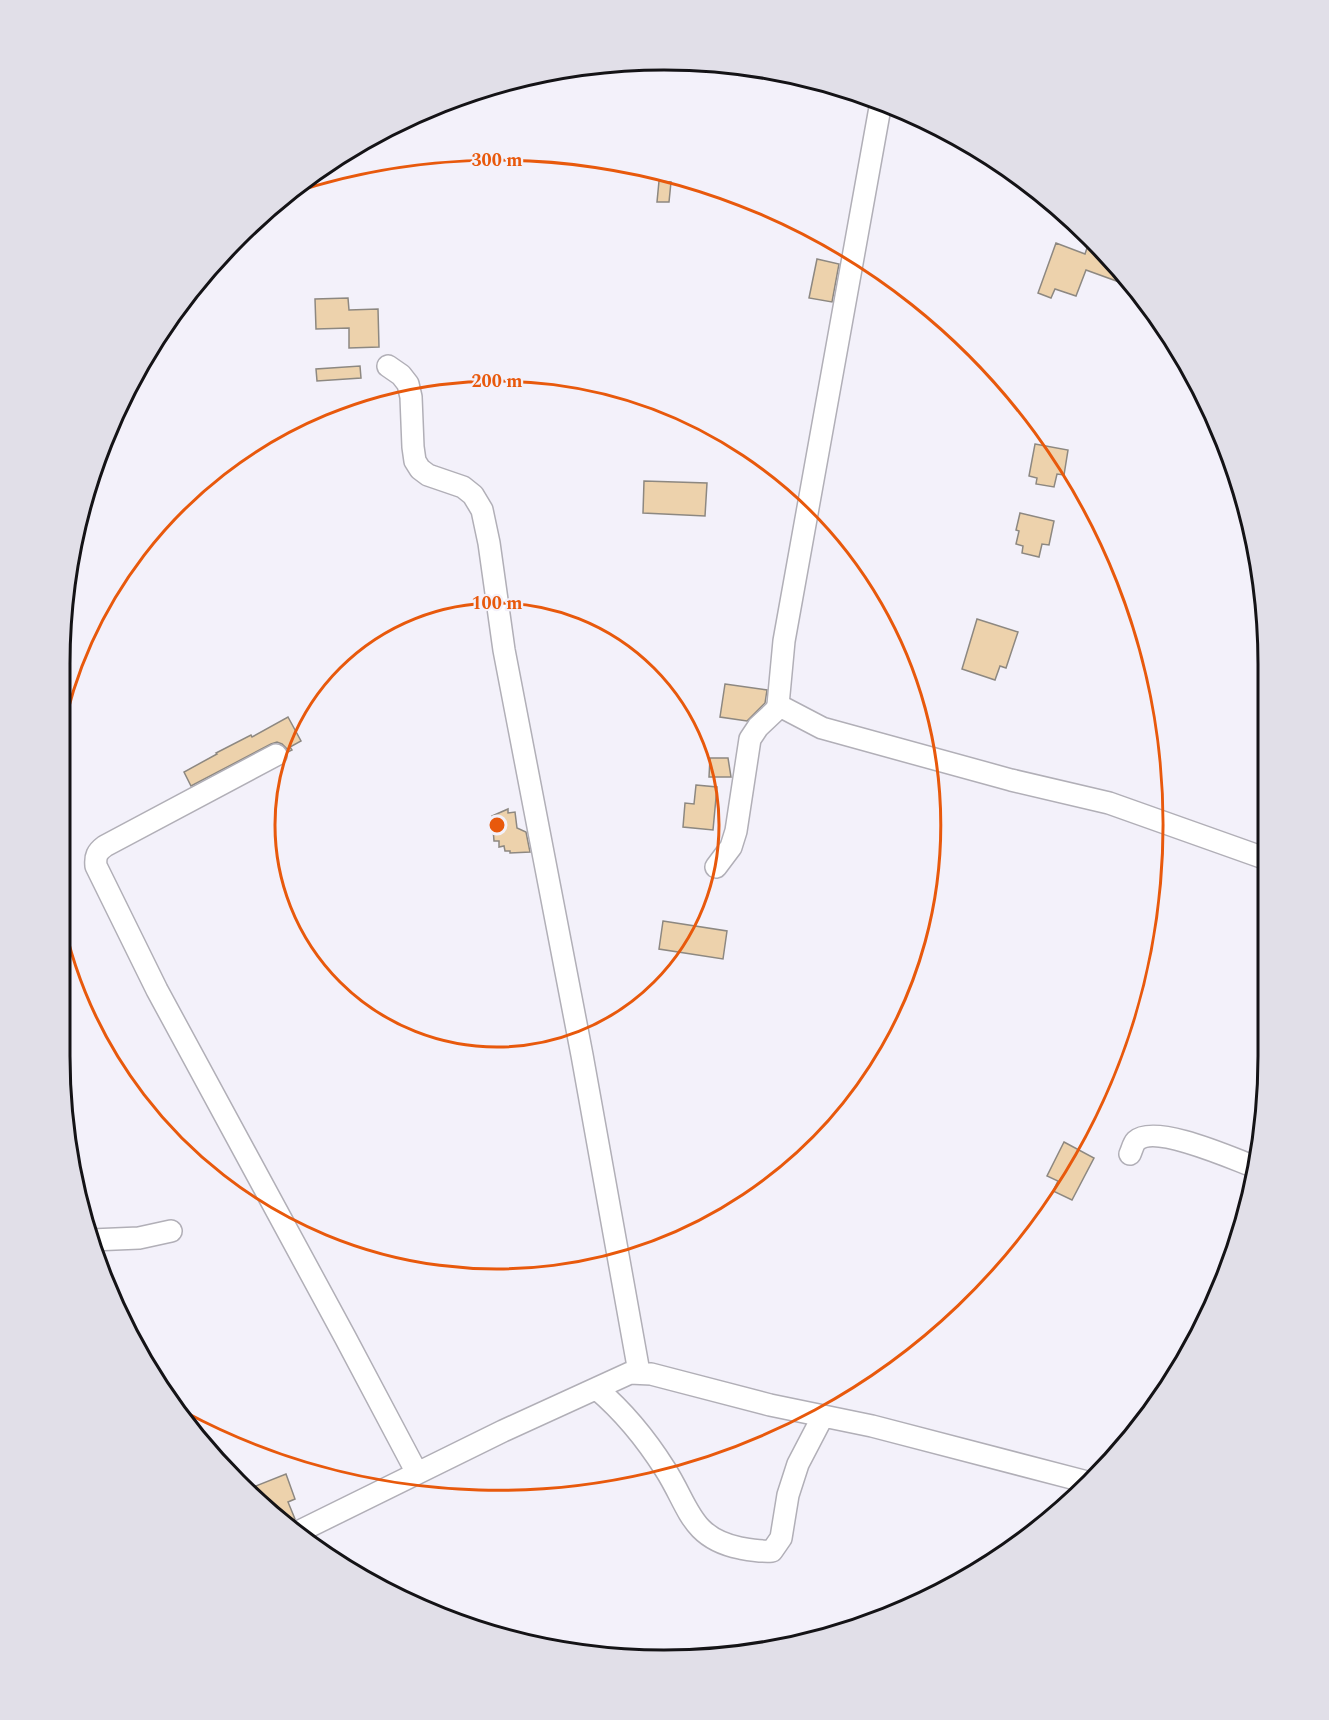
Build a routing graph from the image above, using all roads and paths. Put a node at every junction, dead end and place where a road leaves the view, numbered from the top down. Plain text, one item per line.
1 (880, 112) edge
2 (388, 366) dead end
3 (778, 705) junction
4 (276, 755) dead end
5 (1258, 856) edge
6 (716, 867) dead end
7 (1130, 1154) dead end
8 (1248, 1164) edge
9 (171, 1231) dead end
10 (100, 1240) edge
11 (639, 1372) junction
12 (597, 1389) junction
13 (822, 1416) junction
14 (417, 1473) junction
15 (1080, 1480) edge
16 (306, 1529) edge

1 - 3 street
2 - 11 street
3 - 5 street
3 - 6 street
4 - 14 street
7 - 8 street
9 - 10 street
11 - 12 street
11 - 13 street
12 - 13 street
12 - 14 street
13 - 15 street
14 - 16 street

